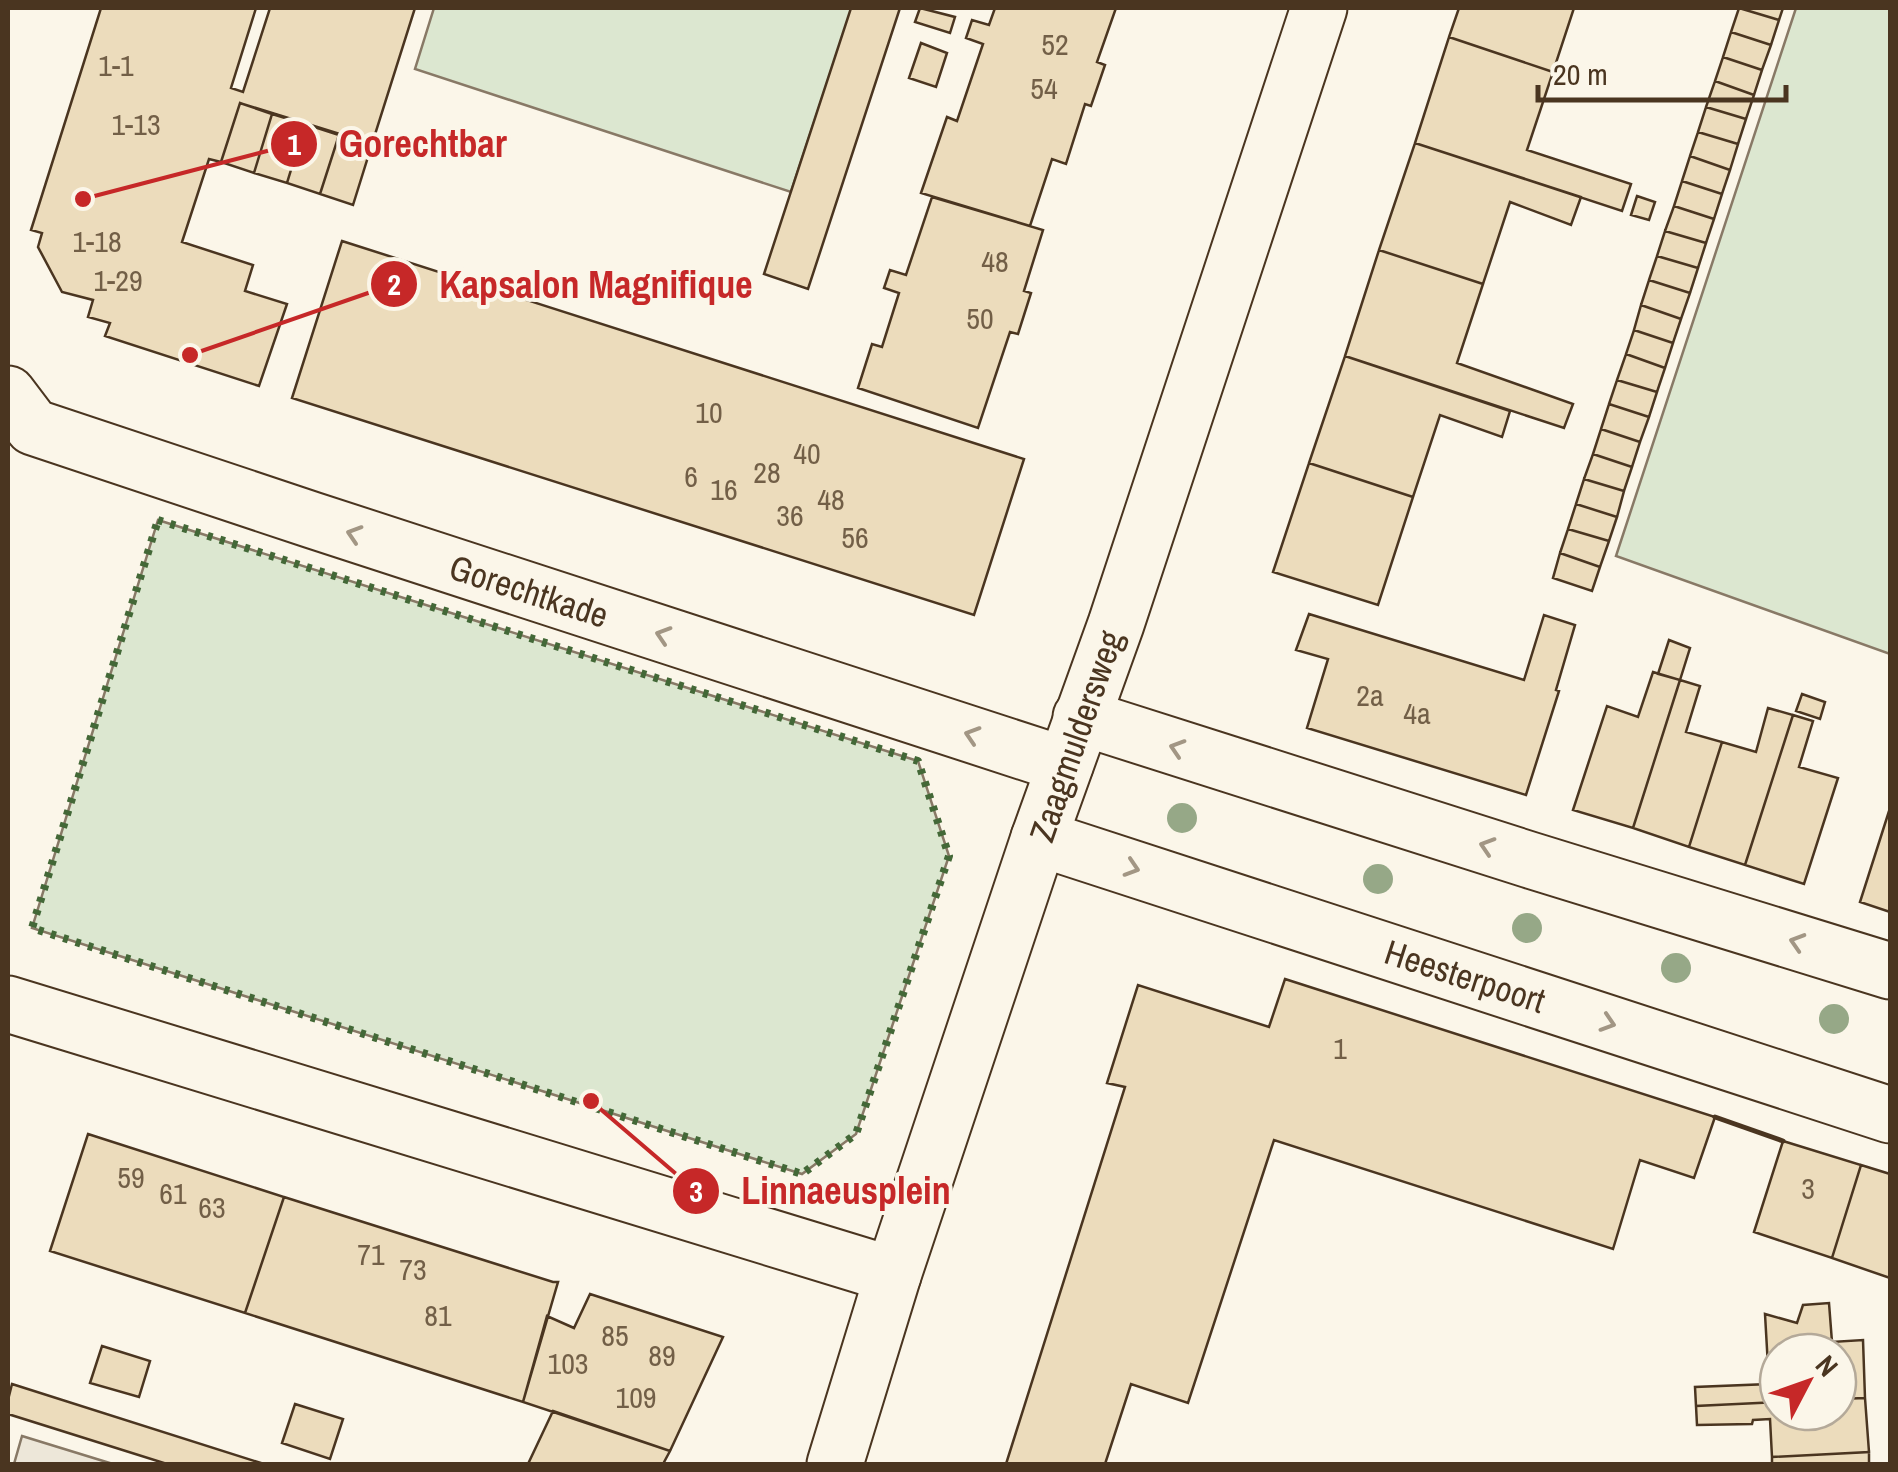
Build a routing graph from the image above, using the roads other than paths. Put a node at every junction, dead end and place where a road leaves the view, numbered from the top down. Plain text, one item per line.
1 (1319, 8) edge
2 (8, 394) edge
3 (1073, 741) junction
4 (1040, 838) junction
5 (1890, 970) edge
6 (8, 1004) edge
7 (1890, 1115) edge
8 (893, 1275) junction
9 (835, 1464) edge

1 - 3 street, Zaagmuldersweg
3 -> 2 street, Gorechtkade
3 - 4 street, Zaagmuldersweg
5 -> 3 street
4 -> 7 street, Heesterpoort
4 - 8 street, Zaagmuldersweg
6 - 8 street
8 - 9 street, Zaagmuldersweg

